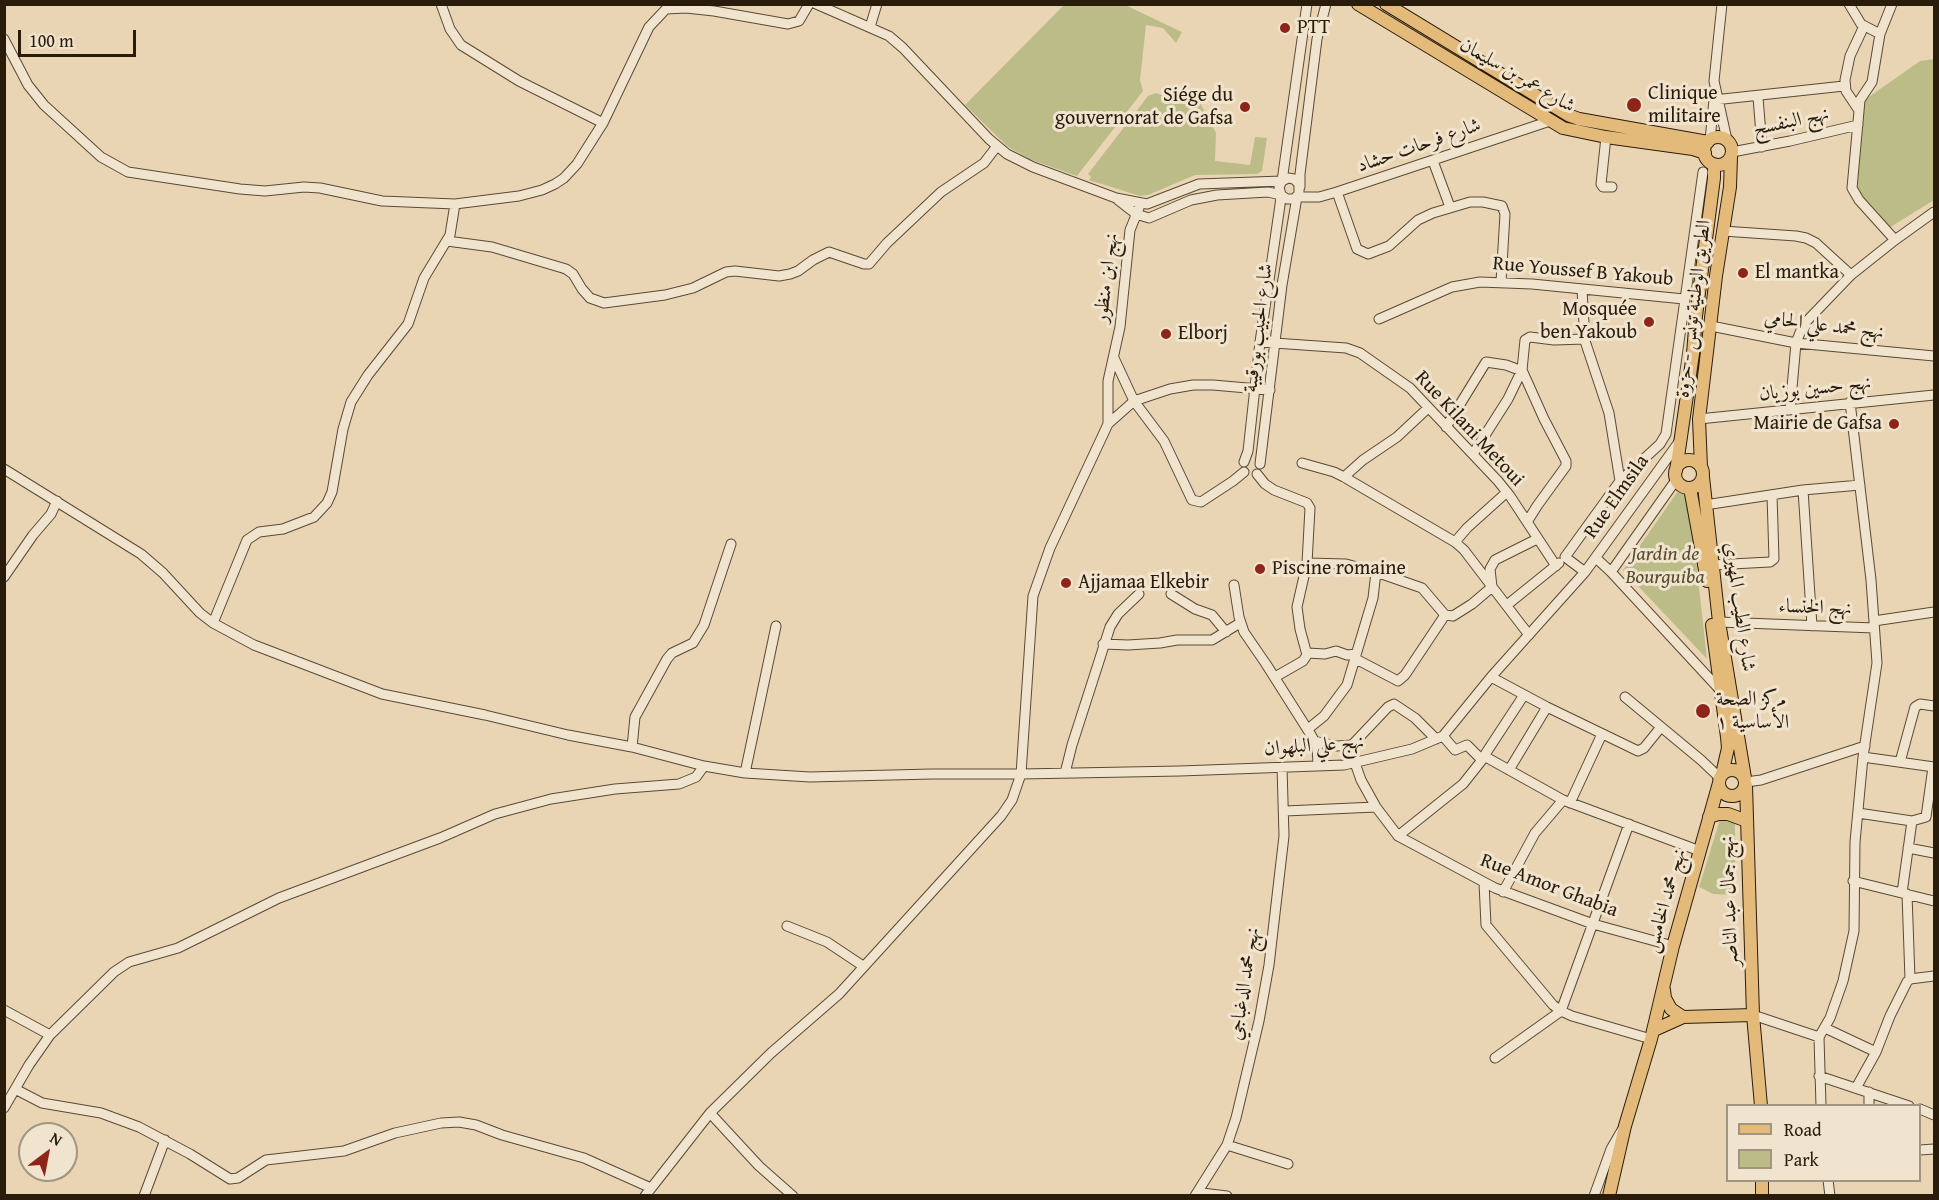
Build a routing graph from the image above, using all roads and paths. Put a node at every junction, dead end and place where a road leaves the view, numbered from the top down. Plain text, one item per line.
1 (441, 4) edge
2 (810, 4) edge
3 (816, 4) edge
4 (877, 4) edge
5 (1307, 4) edge
6 (1326, 4) edge
7 (1358, 4) edge
8 (1386, 4) edge
9 (1722, 4) edge
10 (1849, 4) edge
11 (1893, 4) edge
12 (1864, 26) junction
13 (870, 27) junction
14 (1880, 34) junction
15 (4, 39) edge
16 (1844, 86) junction
17 (1294, 93) junction
18 (1310, 95) junction
19 (1715, 97) junction
20 (1758, 97) junction
21 (1858, 109) junction
22 (1550, 121) junction
23 (603, 123) junction
24 (1858, 125) junction
25 (1288, 136) junction
26 (1606, 137) junction
27 (1304, 139) junction
28 (1708, 145) junction
29 (997, 146) junction
30 (1762, 147) junction
31 (1730, 150) junction
32 (1433, 161) junction
33 (1708, 168) junction
34 (1282, 181) junction
35 (1612, 187) dead end
36 (1299, 192) junction
37 (1338, 192) junction
38 (1281, 195) junction
39 (1116, 198) junction
40 (455, 204) junction
41 (1141, 204) junction
42 (1450, 207) junction
43 (1935, 212) edge
44 (1136, 214) junction
45 (1723, 231) junction
46 (1895, 240) junction
47 (447, 241) junction
48 (1851, 275) junction
49 (1501, 282) junction
50 (1582, 290) junction
51 (1684, 299) junction
52 (1379, 319) dead end
53 (1711, 326) junction
54 (1585, 339) junction
55 (1260, 342) junction
56 (1796, 343) junction
57 (1275, 344) junction
58 (1935, 356) edge
59 (1114, 358) junction
60 (1522, 371) junction
61 (1254, 388) junction
62 (1270, 390) junction
63 (1935, 395) edge
64 (1134, 400) junction
65 (1850, 402) junction
66 (1428, 408) junction
67 (1790, 410) junction
68 (1699, 419) junction
69 (1108, 424) junction
70 (1446, 427) junction
71 (1680, 442) junction
72 (1473, 454) junction
73 (1302, 463) dead end
74 (1260, 464) junction
75 (1244, 467) junction
76 (4, 469) edge
77 (1702, 472) junction
78 (1257, 474) junction
79 (1676, 475) junction
80 (1344, 477) junction
81 (1620, 481) junction
82 (1860, 485) junction
83 (1690, 488) junction
84 (1803, 490) junction
85 (1507, 492) junction
86 (1772, 495) junction
87 (57, 501) junction
88 (1705, 505) junction
89 (1527, 522) junction
90 (1537, 539) junction
91 (1455, 542) junction
92 (731, 544) dead end
93 (1565, 557) junction
94 (1596, 558) junction
95 (1307, 563) junction
96 (1712, 565) junction
97 (1556, 566) junction
98 (1376, 572) junction
99 (1585, 572) junction
100 (1611, 572) junction
101 (4, 577) edge
102 (1234, 585) dead end
103 (1492, 587) junction
104 (1139, 594) dead end
105 (1171, 594) dead end
106 (1507, 605) junction
107 (1935, 612) edge
108 (1445, 615) junction
109 (1719, 622) junction
110 (213, 623) junction
111 (1240, 623) junction
112 (1874, 625) junction
113 (776, 626) dead end
114 (1812, 626) junction
115 (1226, 632) junction
116 (1529, 635) junction
117 (1102, 644) junction
118 (1307, 652) junction
119 (1355, 656) junction
120 (1275, 677) junction
121 (1491, 677) junction
122 (1722, 692) junction
123 (1524, 695) junction
124 (1625, 698) dead end
125 (1935, 706) edge
126 (1547, 707) junction
127 (1661, 727) junction
128 (1308, 729) junction
129 (1602, 734) junction
130 (1439, 738) junction
131 (1314, 741) junction
132 (1865, 746) junction
133 (632, 747) junction
134 (1863, 757) junction
135 (1483, 758) junction
136 (1900, 762) junction
137 (1355, 763) junction
138 (1318, 765) junction
139 (704, 766) junction
140 (1282, 767) junction
141 (1934, 767) edge
142 (1509, 770) junction
143 (745, 773) junction
144 (1021, 774) junction
145 (1065, 774) junction
146 (1720, 778) junction
147 (1745, 782) junction
148 (1567, 801) junction
149 (1376, 807) junction
150 (1285, 811) junction
151 (1858, 813) junction
152 (1710, 817) junction
153 (1747, 821) junction
154 (1912, 821) junction
155 (1629, 824) junction
156 (1398, 836) junction
157 (1908, 848) junction
158 (1700, 851) junction
159 (1935, 853) edge
160 (1853, 881) junction
161 (1484, 883) junction
162 (1503, 892) junction
163 (1904, 894) junction
164 (1935, 901) edge
165 (1593, 924) junction
166 (787, 927) dead end
167 (1673, 946) junction
168 (863, 966) junction
169 (1935, 976) edge
170 (1910, 979) junction
171 (1663, 985) junction
172 (4, 1010) edge
173 (1561, 1011) junction
174 (1753, 1015) junction
175 (1683, 1017) junction
176 (1825, 1028) junction
177 (1652, 1034) junction
178 (50, 1035) junction
179 (1819, 1037) junction
180 (1876, 1052) junction
181 (1495, 1058) dead end
182 (1819, 1076) junction
183 (1856, 1088) junction
184 (15, 1089) junction
185 (1869, 1092) junction
186 (1761, 1104) edge
187 (1821, 1104) edge
188 (1869, 1104) edge
189 (1903, 1104) edge
190 (4, 1108) edge
191 (1921, 1109) edge
192 (710, 1113) junction
193 (1935, 1115) edge
194 (1625, 1126) junction
195 (165, 1140) junction
196 (1227, 1145) junction
197 (1288, 1164) dead end
198 (648, 1192) edge
199 (1200, 1192) edge
200 (144, 1196) edge
201 (793, 1196) edge
202 (1227, 1196) edge
203 (1594, 1196) edge
204 (1609, 1196) edge

1 - 23 street
2 - 23 street
3 - 13 street
4 - 13 street
5 - 17 street
6 - 18 street, شارع الحبيب بورقيبة
7 - 22 main road, شارع عمر بن سليمان
8 - 28 main road, شارع عمر بن سليمان
9 - 19 street
10 - 12 street
11 - 14 street
12 - 14 street
12 - 16 street
13 - 29 street
14 - 21 street
15 - 40 street
16 - 20 street
16 - 21 street
17 - 18 street
17 - 25 street
18 - 27 street, شارع الحبيب بورقيبة
19 - 20 street
19 - 28 street
19 - 31 street
20 - 30 street
21 - 24 street
22 - 26 main road, شارع عمر بن سليمان
22 - 32 street, شارع فرحات حشاد
23 - 40 street
24 - 30 street, نهج البنفسج
24 - 46 street
25 - 27 street
25 - 34 street
26 - 28 main road, شارع عمر بن سليمان
26 - 35 street
27 - 36 street, شارع الحبيب بورقيبة
28 - 31 main road
28 - 33 main road
29 - 39 street
29 - 47 street
30 - 31 street, نهج البنفسج
31 - 33 main road
31 - 45 main road, الطريق الوطنية تونس - حزوة
32 - 37 street, شارع فرحات حشاد
32 - 42 street
33 - 51 street
33 - 71 main road, الطريق الوطنية تونس - حزوة
34 - 36 street
34 - 38 street
34 - 41 street
36 - 37 street, شارع فرحات حشاد
36 - 38 street
36 - 57 street, شارع الحبيب بورقيبة
37 - 42 street
38 - 44 street
38 - 55 street, شارع الحبيب بورقيبة
39 - 41 street
39 - 44 street
40 - 47 street
41 - 44 street, نهج ابن منظور
42 - 49 street
43 - 46 street
44 - 59 street, نهج ابن منظور
45 - 48 street
45 - 53 main road, الطريق الوطنية تونس - حزوة
46 - 48 street
47 - 110 street
48 - 56 street
49 - 50 street, Rue Youssef B Yakoub
49 - 52 street, Rue Youssef B Yakoub
50 - 51 street, Rue Youssef B Yakoub
50 - 54 street
51 - 81 street
53 - 56 street, نهج محمد علي الحامي
53 - 68 main road, الطريق الوطنية تونس - حزوة
54 - 60 street
54 - 81 street
55 - 57 street, Rue Kilani Metoui
55 - 61 street, شارع الحبيب بورقيبة
56 - 58 street, نهج محمد علي الحامي
56 - 67 street
57 - 62 street, شارع الحبيب بورقيبة
57 - 66 street, Rue Kilani Metoui
59 - 64 street
59 - 69 street, نهج ابن منظور
60 - 70 street
60 - 72 street
60 - 89 street
61 - 62 street
61 - 64 street
61 - 75 street, شارع الحبيب بورقيبة
62 - 74 street, شارع الحبيب بورقيبة
63 - 65 street, نهج حسين بوزيان
64 - 69 street
64 - 75 street
65 - 67 street, نهج حسين بوزيان
65 - 82 street
66 - 70 street, Rue Kilani Metoui
66 - 80 street
67 - 68 street, نهج حسين بوزيان
68 - 77 main road, الطريق الوطنية تونس - حزوة
69 - 144 street
70 - 72 street, Rue Kilani Metoui
71 - 79 main road, الطريق الوطنية تونس - حزوة
71 - 94 street, Rue Elmsila
72 - 85 street, Rue Kilani Metoui
73 - 80 street
74 - 75 street
74 - 78 street
75 - 78 street
76 - 87 street, نهج علي البلهوان
77 - 79 main road
77 - 83 main road
77 - 88 main road, شارع الطيب المهيري
78 - 95 street
79 - 83 main road
79 - 100 street
80 - 91 street
81 - 93 street
82 - 84 street
82 - 112 street
83 - 122 main road, شارع الطيب المهيري
84 - 86 street
84 - 114 street
85 - 89 street, Rue Kilani Metoui
85 - 91 street
86 - 88 street
86 - 96 street
87 - 101 street
87 - 110 street, نهج علي البلهوان
88 - 96 main road, شارع الطيب المهيري
89 - 90 street, Rue Kilani Metoui
90 - 97 street, Rue Kilani Metoui
90 - 103 street
91 - 103 street
92 - 133 street
93 - 97 street
93 - 99 street
94 - 99 street
94 - 100 street, Rue Elmsila
95 - 98 street
95 - 118 street
96 - 109 main road, شارع الطيب المهيري
97 - 106 street
98 - 108 street
98 - 119 street
99 - 116 street
100 - 122 street, Rue Elmsila
102 - 111 street
103 - 106 street
103 - 108 street
104 - 117 street
105 - 115 street
106 - 116 street
107 - 112 street, نهج الخنساء
108 - 119 street
109 - 114 street, نهج الخنساء
109 - 147 main road, شارع الطيب المهيري
110 - 133 street, نهج علي البلهوان
111 - 115 street
111 - 120 street
112 - 114 street, نهج الخنساء
112 - 132 street
113 - 143 street
115 - 117 street
116 - 121 street
117 - 145 street
118 - 119 street
118 - 120 street
119 - 128 street
120 - 128 street
121 - 123 street
121 - 130 street
122 - 146 main road, شارع الطيب المهيري
123 - 126 street
123 - 135 street
124 - 127 street
125 - 136 street
126 - 129 street
126 - 142 street
127 - 129 street
127 - 146 street
128 - 131 street
129 - 148 street
130 - 131 street
130 - 135 street
130 - 137 street, نهج علي البلهوان
131 - 138 street
132 - 134 street
132 - 147 street
133 - 139 street, نهج علي البلهوان
134 - 136 street
134 - 151 street
135 - 142 street
135 - 156 street
136 - 141 street
137 - 138 street, نهج علي البلهوان
137 - 149 street, Rue Amor Ghabia
138 - 140 street, نهج علي البلهوان
139 - 143 street, نهج علي البلهوان
139 - 178 street
140 - 145 street, نهج علي البلهوان
140 - 150 street, نهج محمد الدغباجي
141 - 154 street
142 - 148 street
143 - 144 street, نهج علي البلهوان
144 - 145 street, نهج علي البلهوان
144 - 168 street
146 - 147 main road
146 - 147 main road
146 - 152 main road, نهج محمد الخامس
147 - 153 main road, نهج جمال عبد الناصر
148 - 155 street
148 - 162 street
149 - 150 street
149 - 156 street, Rue Amor Ghabia
150 - 196 street, نهج محمد الدغباجي
151 - 154 street
151 - 160 street
152 - 153 main road
152 - 158 main road, نهج محمد الخامس
153 - 174 main road, نهج جمال عبد الناصر
154 - 157 street
155 - 158 street
155 - 165 street
156 - 161 street, Rue Amor Ghabia
157 - 159 street
157 - 163 street
158 - 167 main road, نهج محمد الخامس
160 - 163 street
160 - 176 street
161 - 162 street, Rue Amor Ghabia
161 - 173 street
162 - 165 street, Rue Amor Ghabia
163 - 164 street
163 - 170 street
165 - 167 street, Rue Amor Ghabia
165 - 173 street
166 - 168 street
167 - 171 main road, نهج محمد الخامس
168 - 192 street
169 - 170 street
170 - 180 street
171 - 175 main road
171 - 177 main road, نهج محمد الخامس
172 - 178 street
173 - 177 street
173 - 181 street
174 - 175 main road
174 - 179 street
174 - 186 main road
175 - 177 main road
176 - 179 street
176 - 180 street
177 - 194 main road, نهج محمد الخامس
178 - 184 street
179 - 182 street
180 - 183 street
182 - 183 street
182 - 187 street
183 - 185 street
184 - 190 street
184 - 195 street
185 - 188 street
185 - 189 street
191 - 193 street
192 - 198 street
192 - 201 street
194 - 203 street
194 - 204 main road, نهج محمد الخامس
195 - 198 street
195 - 200 street
196 - 197 street
196 - 199 street, نهج محمد الدغباجي
199 - 202 street

